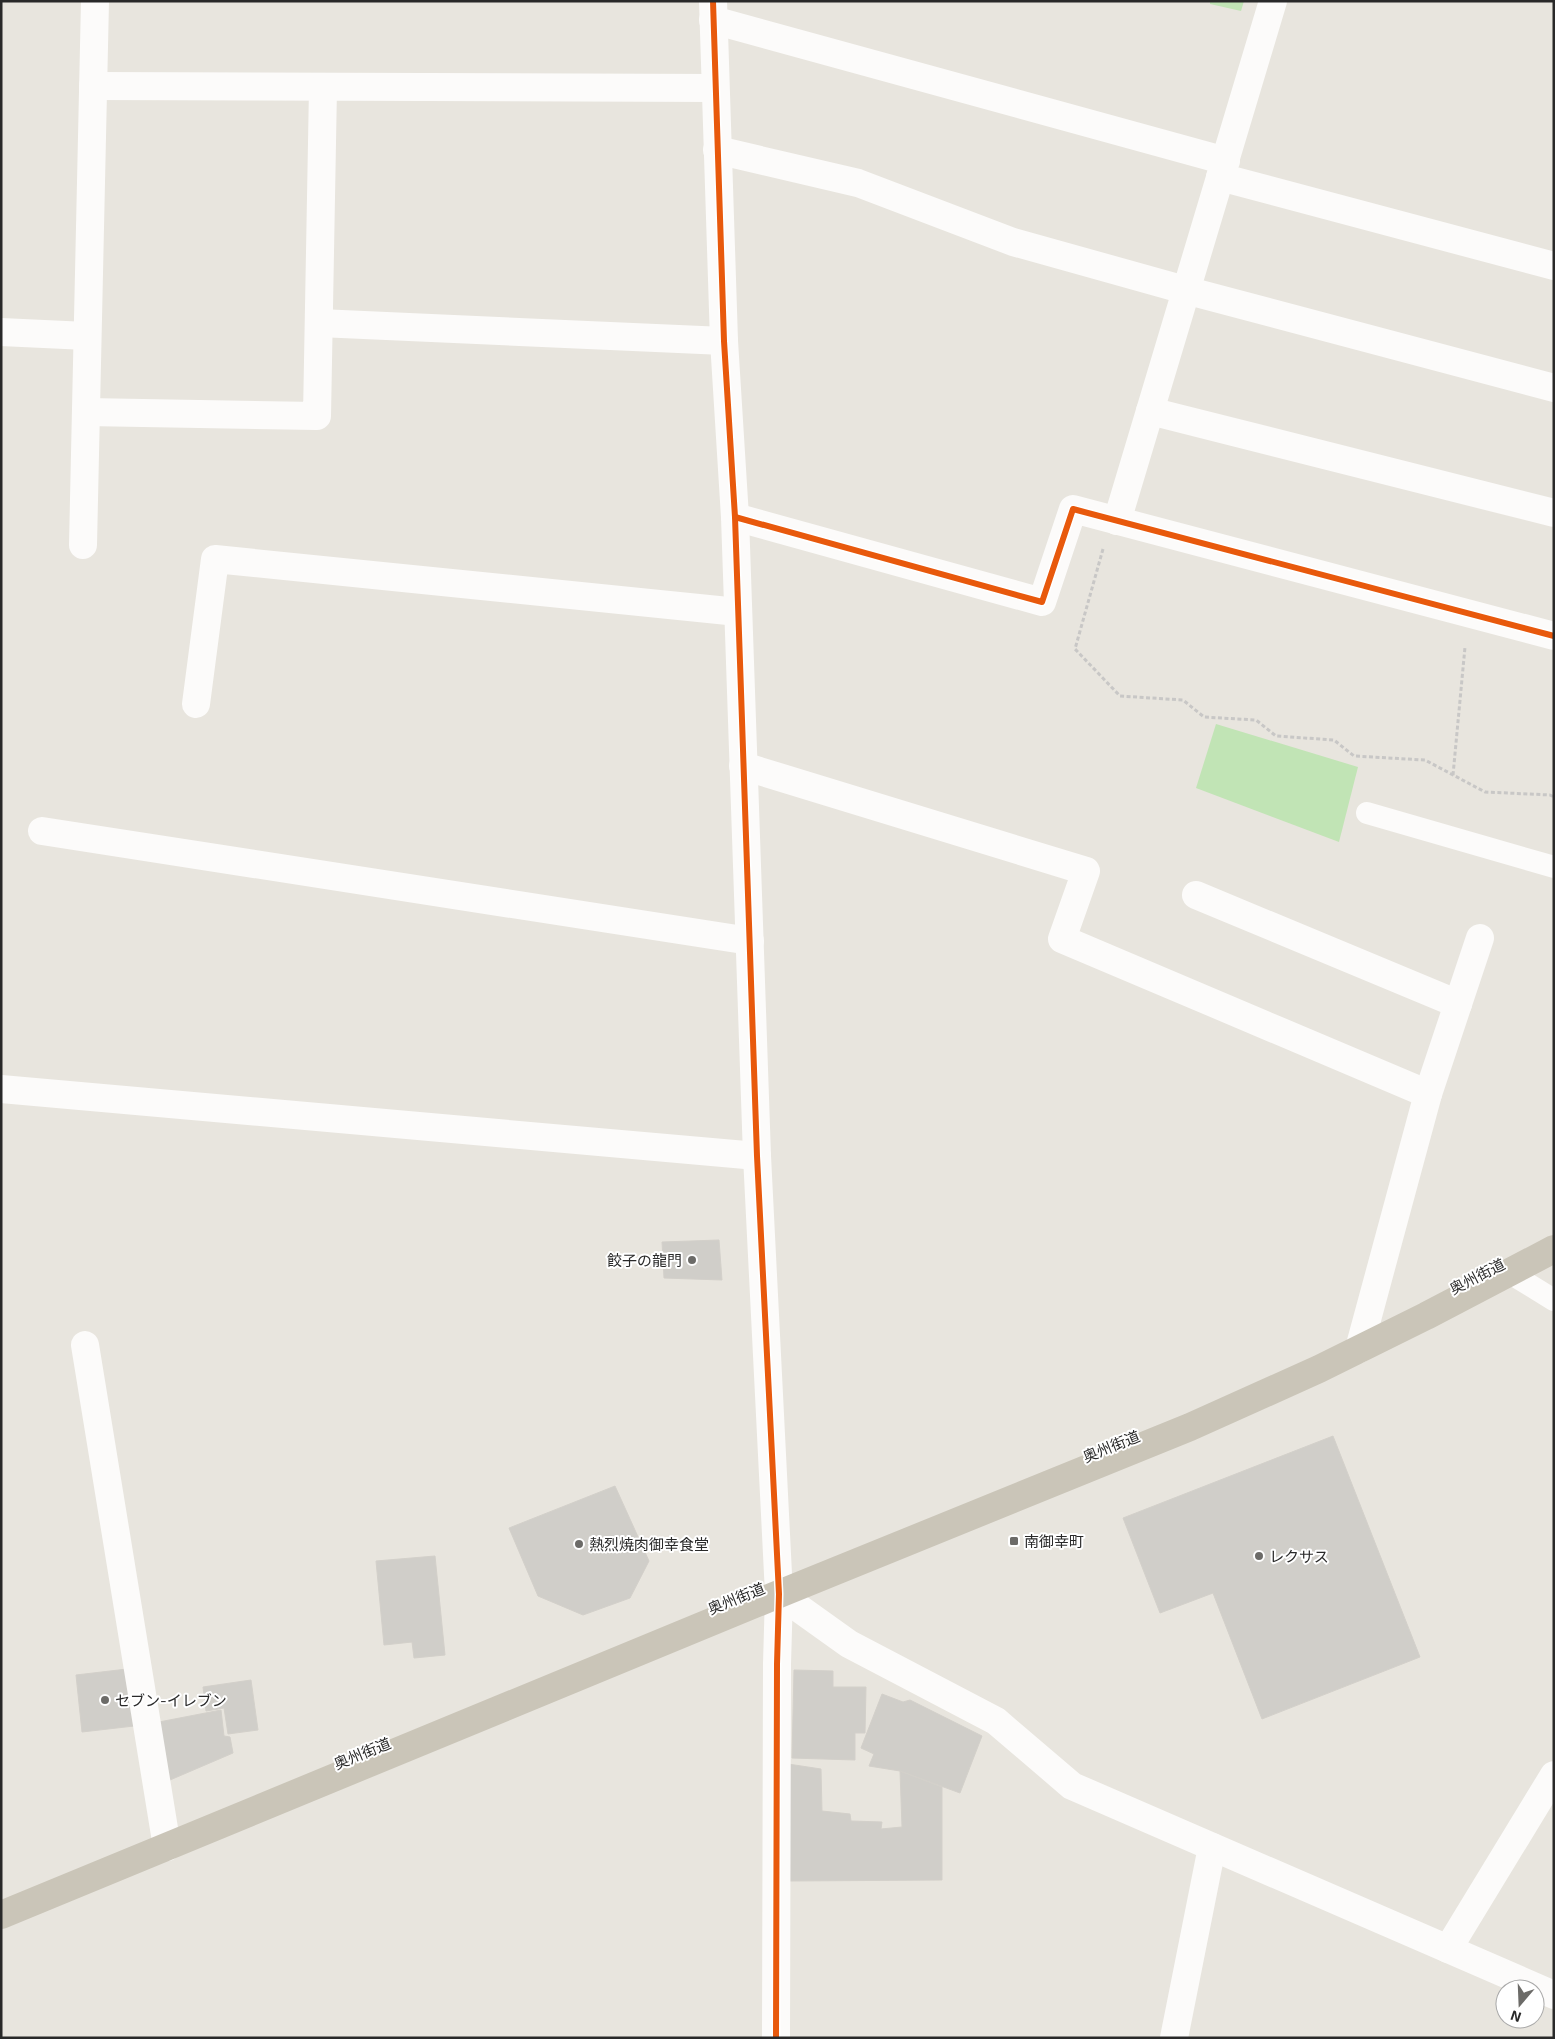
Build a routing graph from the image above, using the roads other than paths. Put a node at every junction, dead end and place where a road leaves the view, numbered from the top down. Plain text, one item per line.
1 (95, 1) edge
2 (1273, 1) edge
3 (713, 10) edge
4 (93, 86) junction
5 (323, 88) junction
6 (715, 88) junction
7 (718, 150) junction
8 (1223, 169) junction
9 (1554, 266) edge
10 (1185, 290) junction
11 (318, 323) junction
12 (1, 332) edge
13 (87, 336) junction
14 (724, 341) junction
15 (1554, 388) edge
16 (1150, 411) junction
17 (86, 412) junction
18 (1554, 513) edge
19 (735, 517) junction
20 (1111, 532) junction
21 (83, 545) dead end
22 (738, 612) junction
23 (1554, 636) edge
24 (196, 704) dead end
25 (743, 766) junction
26 (1367, 813) dead end
27 (42, 831) dead end
28 (1554, 867) edge
29 (1196, 895) dead end
30 (1480, 938) dead end
31 (750, 941) junction
32 (1458, 1004) junction
33 (1, 1089) edge
34 (1428, 1094) junction
35 (757, 1156) junction
36 (1554, 1249) edge
37 (1510, 1273) junction
38 (1554, 1300) edge
39 (85, 1345) dead end
40 (1360, 1349) junction
41 (779, 1594) junction
42 (1554, 1775) edge
43 (167, 1846) junction
44 (1212, 1847) junction
45 (1, 1915) edge
46 (1448, 1949) junction
47 (1554, 1995) edge
48 (776, 2038) edge
49 (1174, 2038) edge

1 - 4 street
2 - 8 street
3 - 6 street
3 - 8 street
4 - 5 street
4 - 13 street
5 - 6 street
5 - 11 street
6 - 7 street
7 - 10 street
7 - 14 street
8 - 9 street
8 - 10 street
10 - 15 street
10 - 16 street
11 - 14 street
11 - 17 street
12 - 13 street
13 - 17 street
14 - 19 street
16 - 18 street
16 - 20 street
17 - 21 street
19 - 20 street
19 - 22 street
20 - 23 street
22 - 24 street
22 - 25 street
25 - 31 street
25 - 34 street
26 - 28 lane
27 - 31 street
29 - 32 street
30 - 32 street
31 - 35 street
32 - 34 street
33 - 35 street
34 - 40 street
35 - 41 street
36 - 37 highway, 奥州街道
37 - 38 lane
37 - 40 highway, 奥州街道
39 - 43 street
40 - 41 highway, 奥州街道
41 - 43 highway, 奥州街道
41 - 44 street
41 - 48 street
42 - 46 street
43 - 45 highway, 奥州街道
44 - 46 street
44 - 49 street
46 - 47 street

